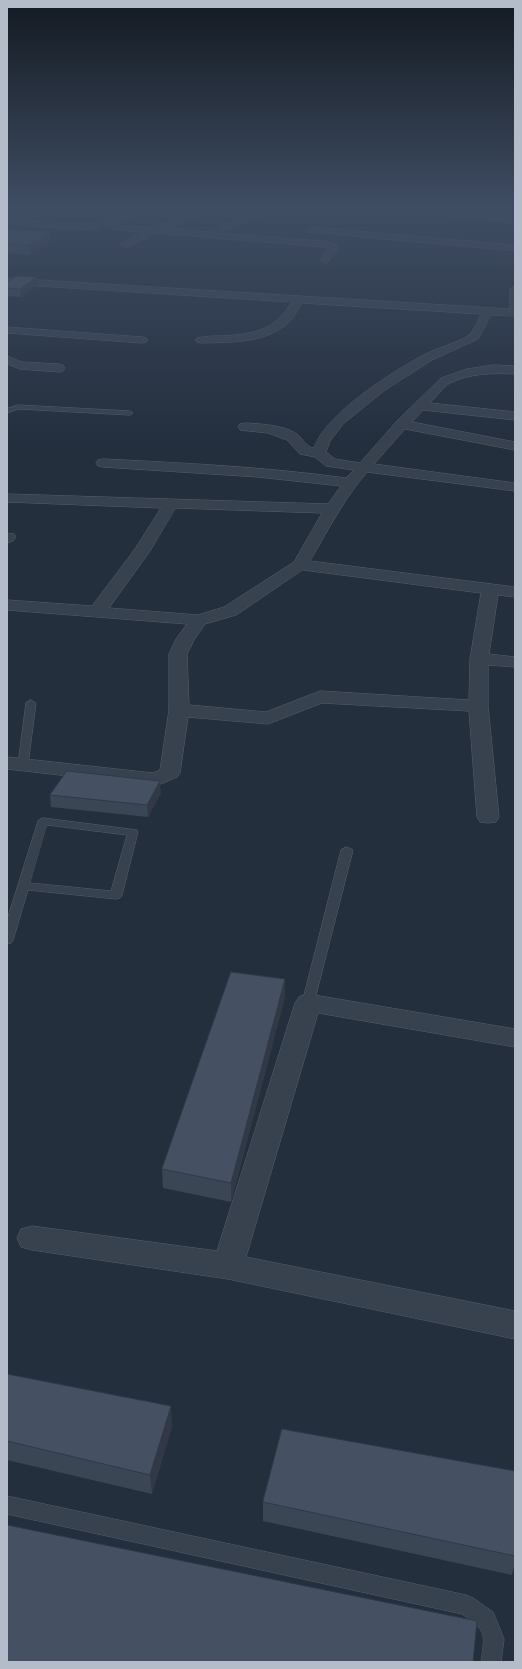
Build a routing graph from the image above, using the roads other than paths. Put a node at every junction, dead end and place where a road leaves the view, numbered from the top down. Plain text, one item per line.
1 (102, 287) edge
2 (515, 289) edge
3 (299, 299) junction
4 (488, 311) junction
5 (515, 313) edge
6 (7, 330) edge
7 (142, 340) dead end
8 (201, 340) dead end
9 (7, 360) edge
10 (60, 368) dead end
11 (515, 370) edge
12 (421, 406) junction
13 (7, 411) edge
14 (130, 413) dead end
15 (515, 416) edge
16 (402, 424) junction
17 (245, 427) dead end
18 (515, 446) edge
19 (319, 453) junction
20 (103, 463) dead end
21 (364, 467) junction
22 (350, 484) junction
23 (515, 487) edge
24 (7, 498) edge
25 (171, 504) junction
26 (332, 509) junction
27 (300, 565) junction
28 (490, 590) junction
29 (515, 592) edge
30 (7, 605) edge
31 (97, 612) junction
32 (199, 620) junction
33 (479, 659) junction
34 (515, 662) edge
35 (31, 703) dead end
36 (478, 706) junction
37 (179, 710) junction
38 (15, 763) edge
39 (488, 817) dead end
40 (346, 850) dead end
41 (24, 886) junction
42 (12, 905) edge
43 (7, 940) edge
44 (308, 1003) junction
45 (515, 1038) edge
46 (32, 1238) dead end
47 (228, 1266) junction
48 (515, 1325) edge
49 (7, 1505) edge
50 (491, 1662) edge

1 - 3 street
2 - 5 street
3 - 4 street
3 - 8 street
4 - 5 street
4 - 19 street
6 - 7 street
9 - 10 street
11 - 12 street
12 - 15 street
12 - 16 street
13 - 14 lane
16 - 18 street
16 - 21 street
17 - 19 street
19 - 21 street
20 - 22 street
21 - 22 street
21 - 23 street
22 - 26 street
24 - 25 street
25 - 26 street
25 - 31 street
26 - 27 street
27 - 28 street
27 - 32 street
28 - 29 street
28 - 33 street
30 - 31 street
31 - 32 street
32 - 37 street
33 - 34 street
33 - 36 street
35 - 38 lane
36 - 37 street
36 - 39 street
37 - 38 street
40 - 44 lane
41 - 41 lane
41 - 42 lane
42 - 43 lane
44 - 45 street
44 - 47 street
46 - 47 street
47 - 48 street
49 - 50 lane

